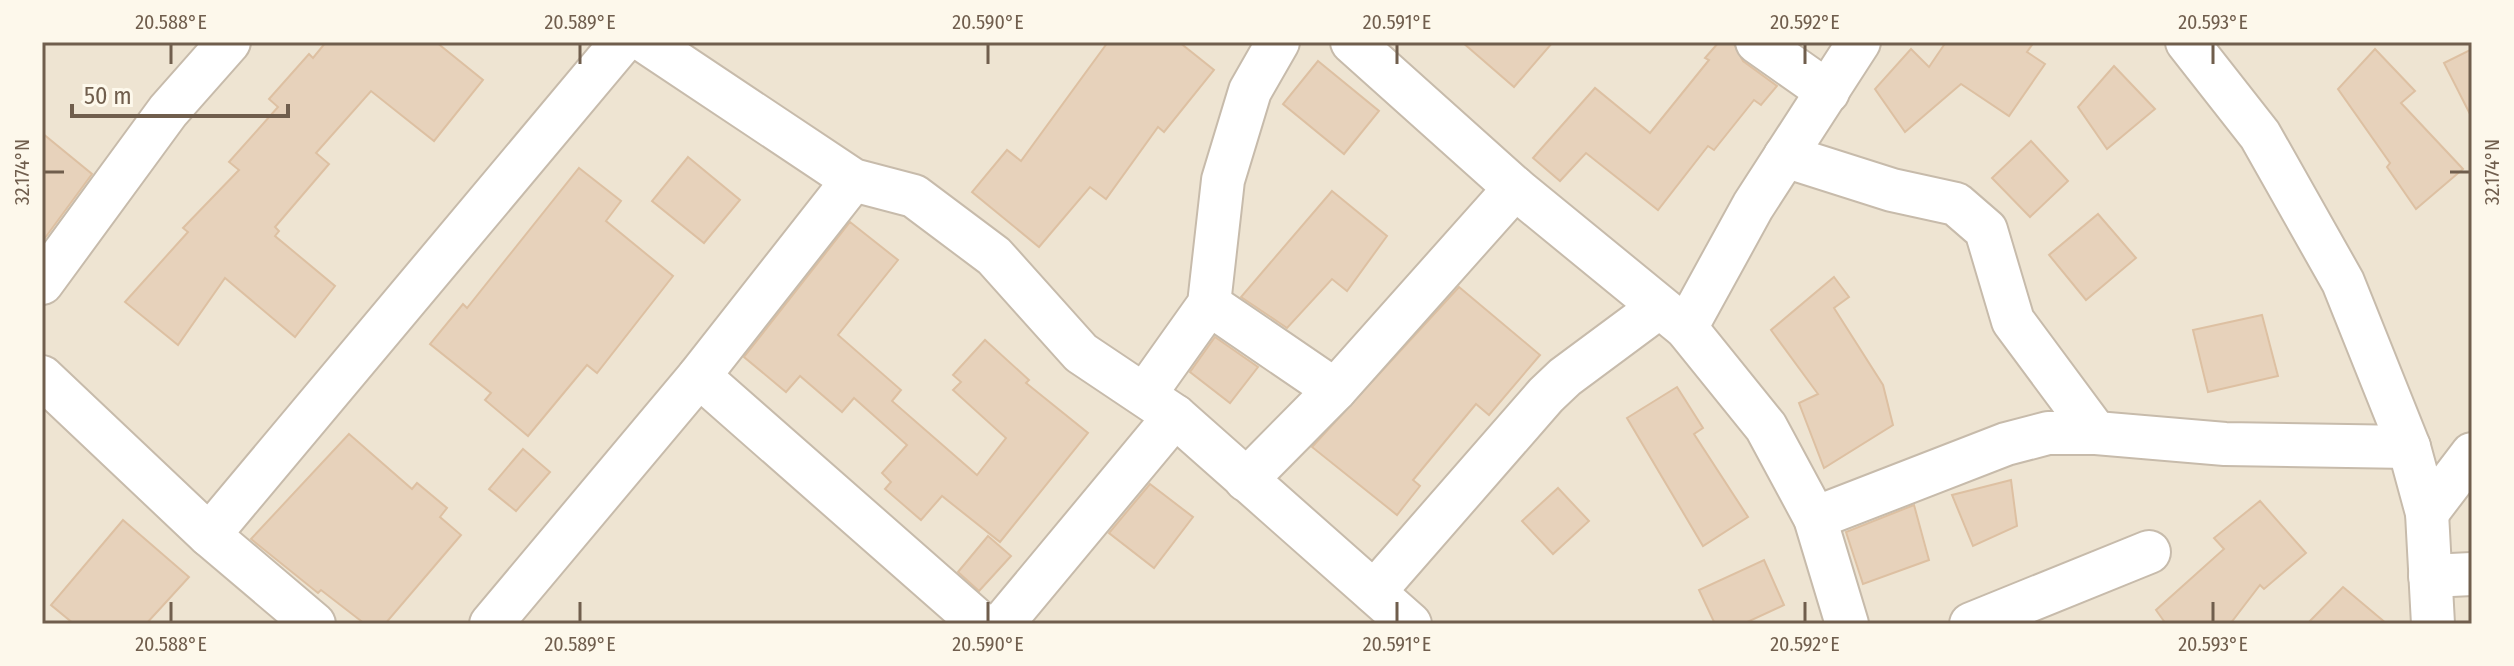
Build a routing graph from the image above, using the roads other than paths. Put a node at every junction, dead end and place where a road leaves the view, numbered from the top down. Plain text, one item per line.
1 (229, 42) edge
2 (622, 42) edge
3 (646, 42) edge
4 (1278, 42) edge
5 (1352, 42) edge
6 (1757, 42) edge
7 (1859, 42) edge
8 (2187, 42) edge
9 (1828, 92) junction
10 (1785, 156) junction
11 (853, 180) junction
12 (1515, 188) junction
13 (42, 283) edge
14 (1209, 304) junction
15 (1672, 318) junction
16 (699, 376) junction
17 (42, 377) edge
18 (1335, 390) junction
19 (1160, 405) junction
20 (2096, 433) junction
21 (2409, 447) junction
22 (2472, 454) edge
23 (1246, 480) junction
24 (2427, 513) junction
25 (1815, 518) junction
26 (209, 535) junction
27 (2149, 552) dead end
28 (2472, 574) edge
29 (2430, 576) junction
30 (1374, 592) junction
31 (1025, 616) edge
32 (314, 624) edge
33 (491, 624) edge
34 (981, 624) edge
35 (1410, 624) edge
36 (1847, 624) edge
37 (1971, 624) edge
38 (2433, 624) edge

1 - 13 street
2 - 26 street
3 - 11 street
4 - 14 street
5 - 12 street
6 - 9 street
7 - 9 street
8 - 21 street
9 - 10 street
10 - 15 street
10 - 20 street
11 - 16 street
11 - 19 street
12 - 15 street
12 - 18 street
14 - 18 street
14 - 19 street
15 - 25 street
15 - 30 street
16 - 33 street
16 - 34 street
17 - 26 street
18 - 23 street
19 - 23 street
19 - 31 street
20 - 21 street
20 - 25 street
21 - 24 street
22 - 24 street
23 - 30 street
24 - 29 street
25 - 36 street
26 - 32 street
27 - 37 street
28 - 29 street
29 - 38 street
30 - 35 street

